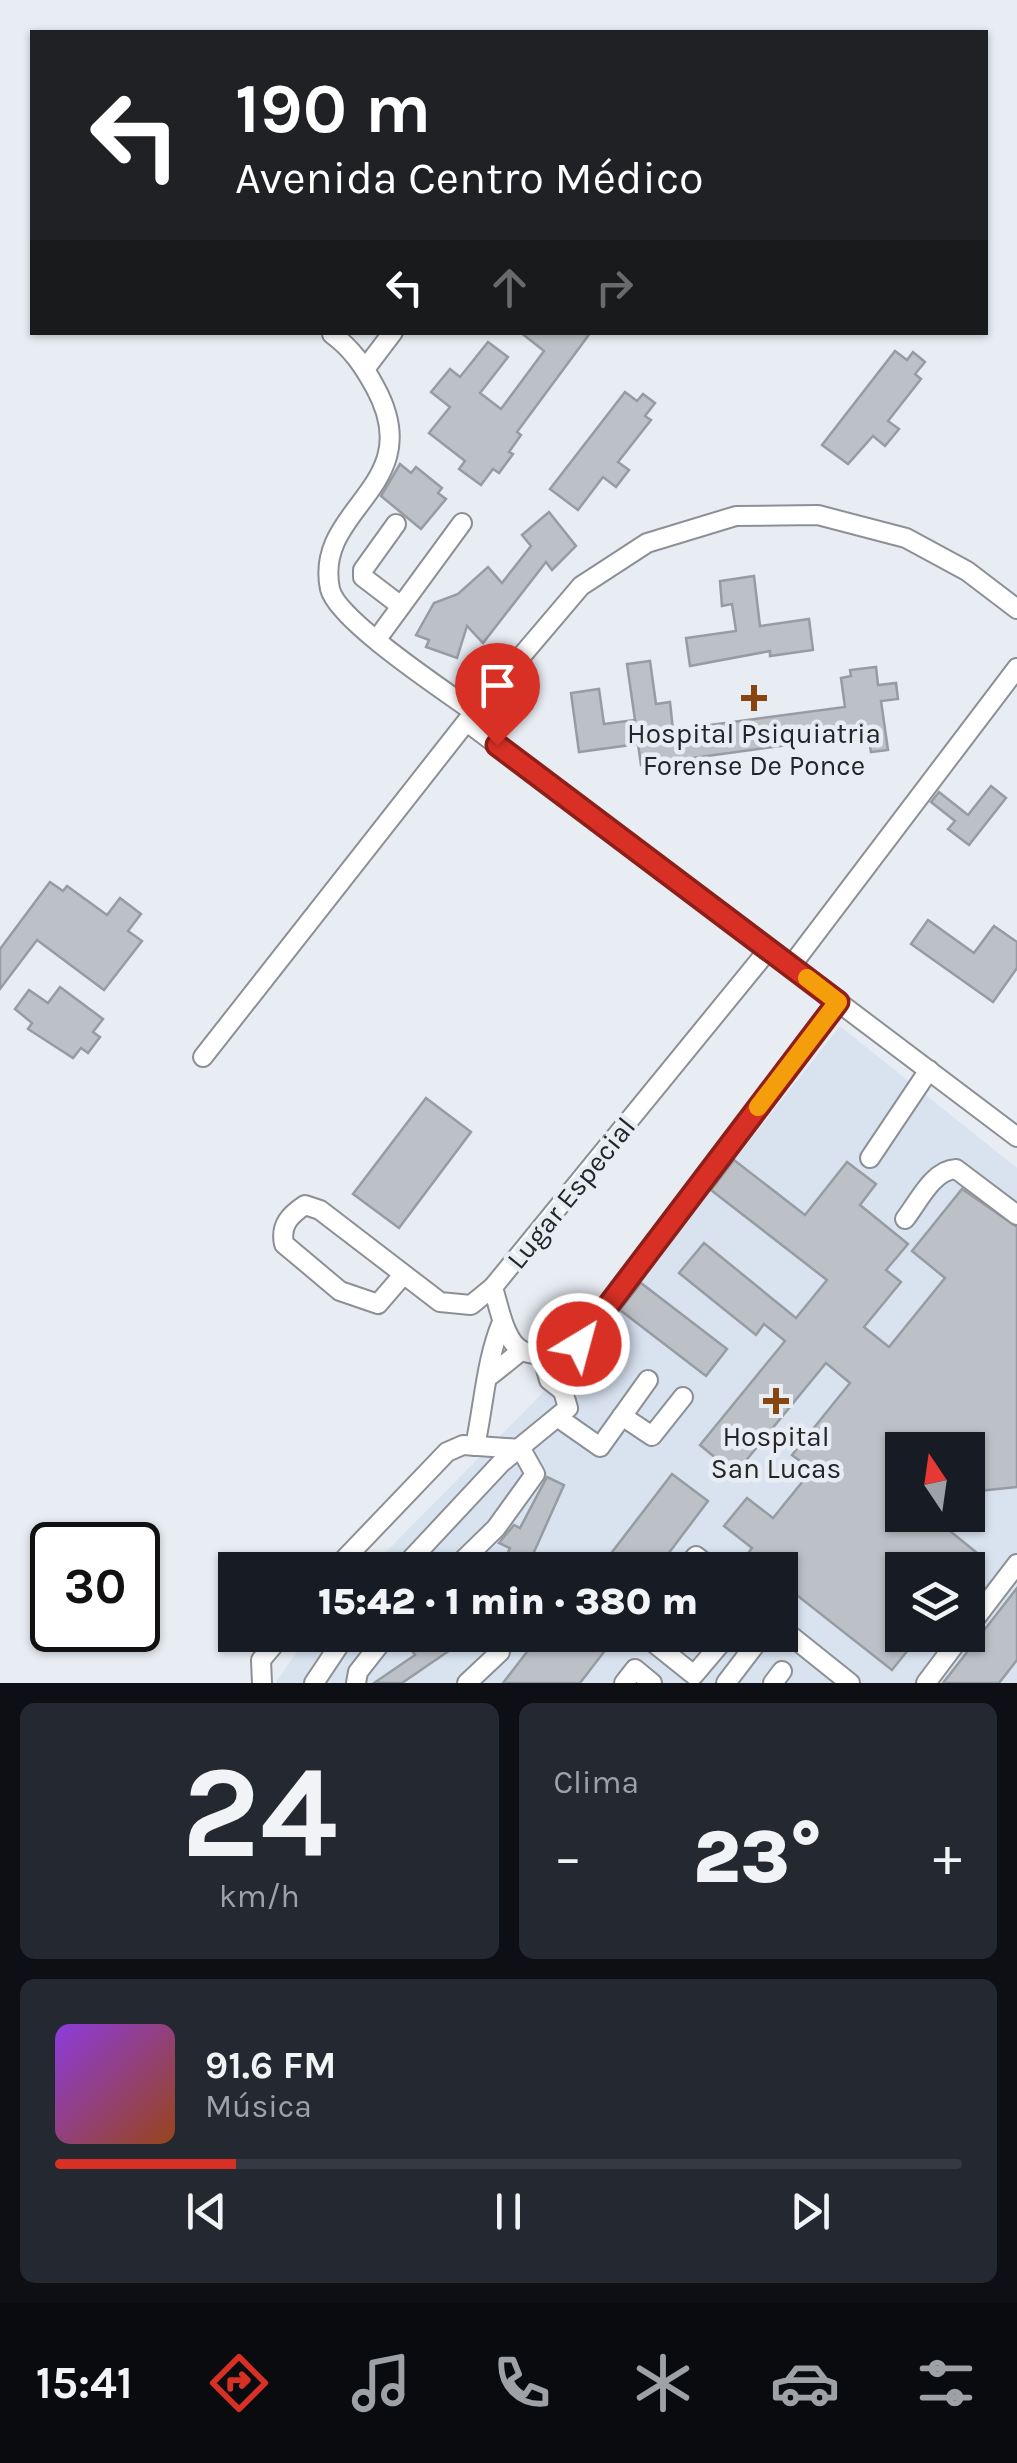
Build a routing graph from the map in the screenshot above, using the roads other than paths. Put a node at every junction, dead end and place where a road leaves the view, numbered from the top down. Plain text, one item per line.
1 (333, 335) edge
2 (391, 335) edge
3 (365, 369) junction
4 (462, 523) dead end
5 (396, 524) dead end
6 (401, 606) junction
7 (1017, 609) edge
8 (377, 639) junction
9 (1017, 668) edge
10 (471, 717) junction
11 (769, 949) junction
12 (791, 966) junction
13 (838, 1002) junction
14 (203, 1057) dead end
15 (929, 1070) junction
16 (1017, 1138) edge
17 (870, 1158) dead end
18 (1017, 1215) edge
19 (905, 1218) dead end
20 (403, 1275) junction
21 (493, 1287) junction
22 (502, 1322) junction
23 (521, 1351) junction
24 (550, 1355) junction
25 (490, 1375) junction
26 (648, 1380) dead end
27 (683, 1396) dead end
28 (622, 1416) junction
29 (560, 1420) junction
30 (475, 1446) junction
31 (521, 1449) junction
32 (351, 1552) edge
33 (418, 1552) edge
34 (472, 1552) edge
35 (1017, 1564) edge
36 (985, 1606) edge
37 (798, 1641) edge
38 (268, 1652) edge
39 (335, 1652) edge
40 (374, 1652) edge
41 (500, 1652) dead end
42 (664, 1652) edge
43 (716, 1652) edge
44 (749, 1652) edge
45 (949, 1652) edge
46 (696, 1679) edge
47 (262, 1683) edge
48 (314, 1683) edge
49 (356, 1683) edge
50 (467, 1683) edge
51 (624, 1683) edge
52 (652, 1683) edge
53 (726, 1683) edge
54 (850, 1683) edge
55 (926, 1683) edge

1 - 3 street
2 - 3 street
3 - 8 street
4 - 6 street
5 - 6 street
6 - 8 street
7 - 10 street
8 - 10 street
9 - 12 street
10 - 11 street
10 - 14 street
11 - 12 street
11 - 21 street, Lugar Especial
12 - 13 street
13 - 15 street
13 - 24 street
15 - 16 street
15 - 17 street
18 - 19 street
20 - 20 street
20 - 21 street
21 - 22 street, Lugar Especial
22 - 23 street, Lugar Especial
22 - 25 street
23 - 24 street
23 - 25 street
24 - 29 street
25 - 30 street
26 - 28 street
27 - 28 street
28 - 29 street
29 - 31 street
30 - 31 street
30 - 32 street
31 - 33 street
31 - 34 street
35 - 36 street
37 - 54 street
38 - 47 street
39 - 48 street
40 - 49 street
41 - 50 street
42 - 46 street
43 - 46 street
44 - 53 street
45 - 55 street
51 - 52 street

